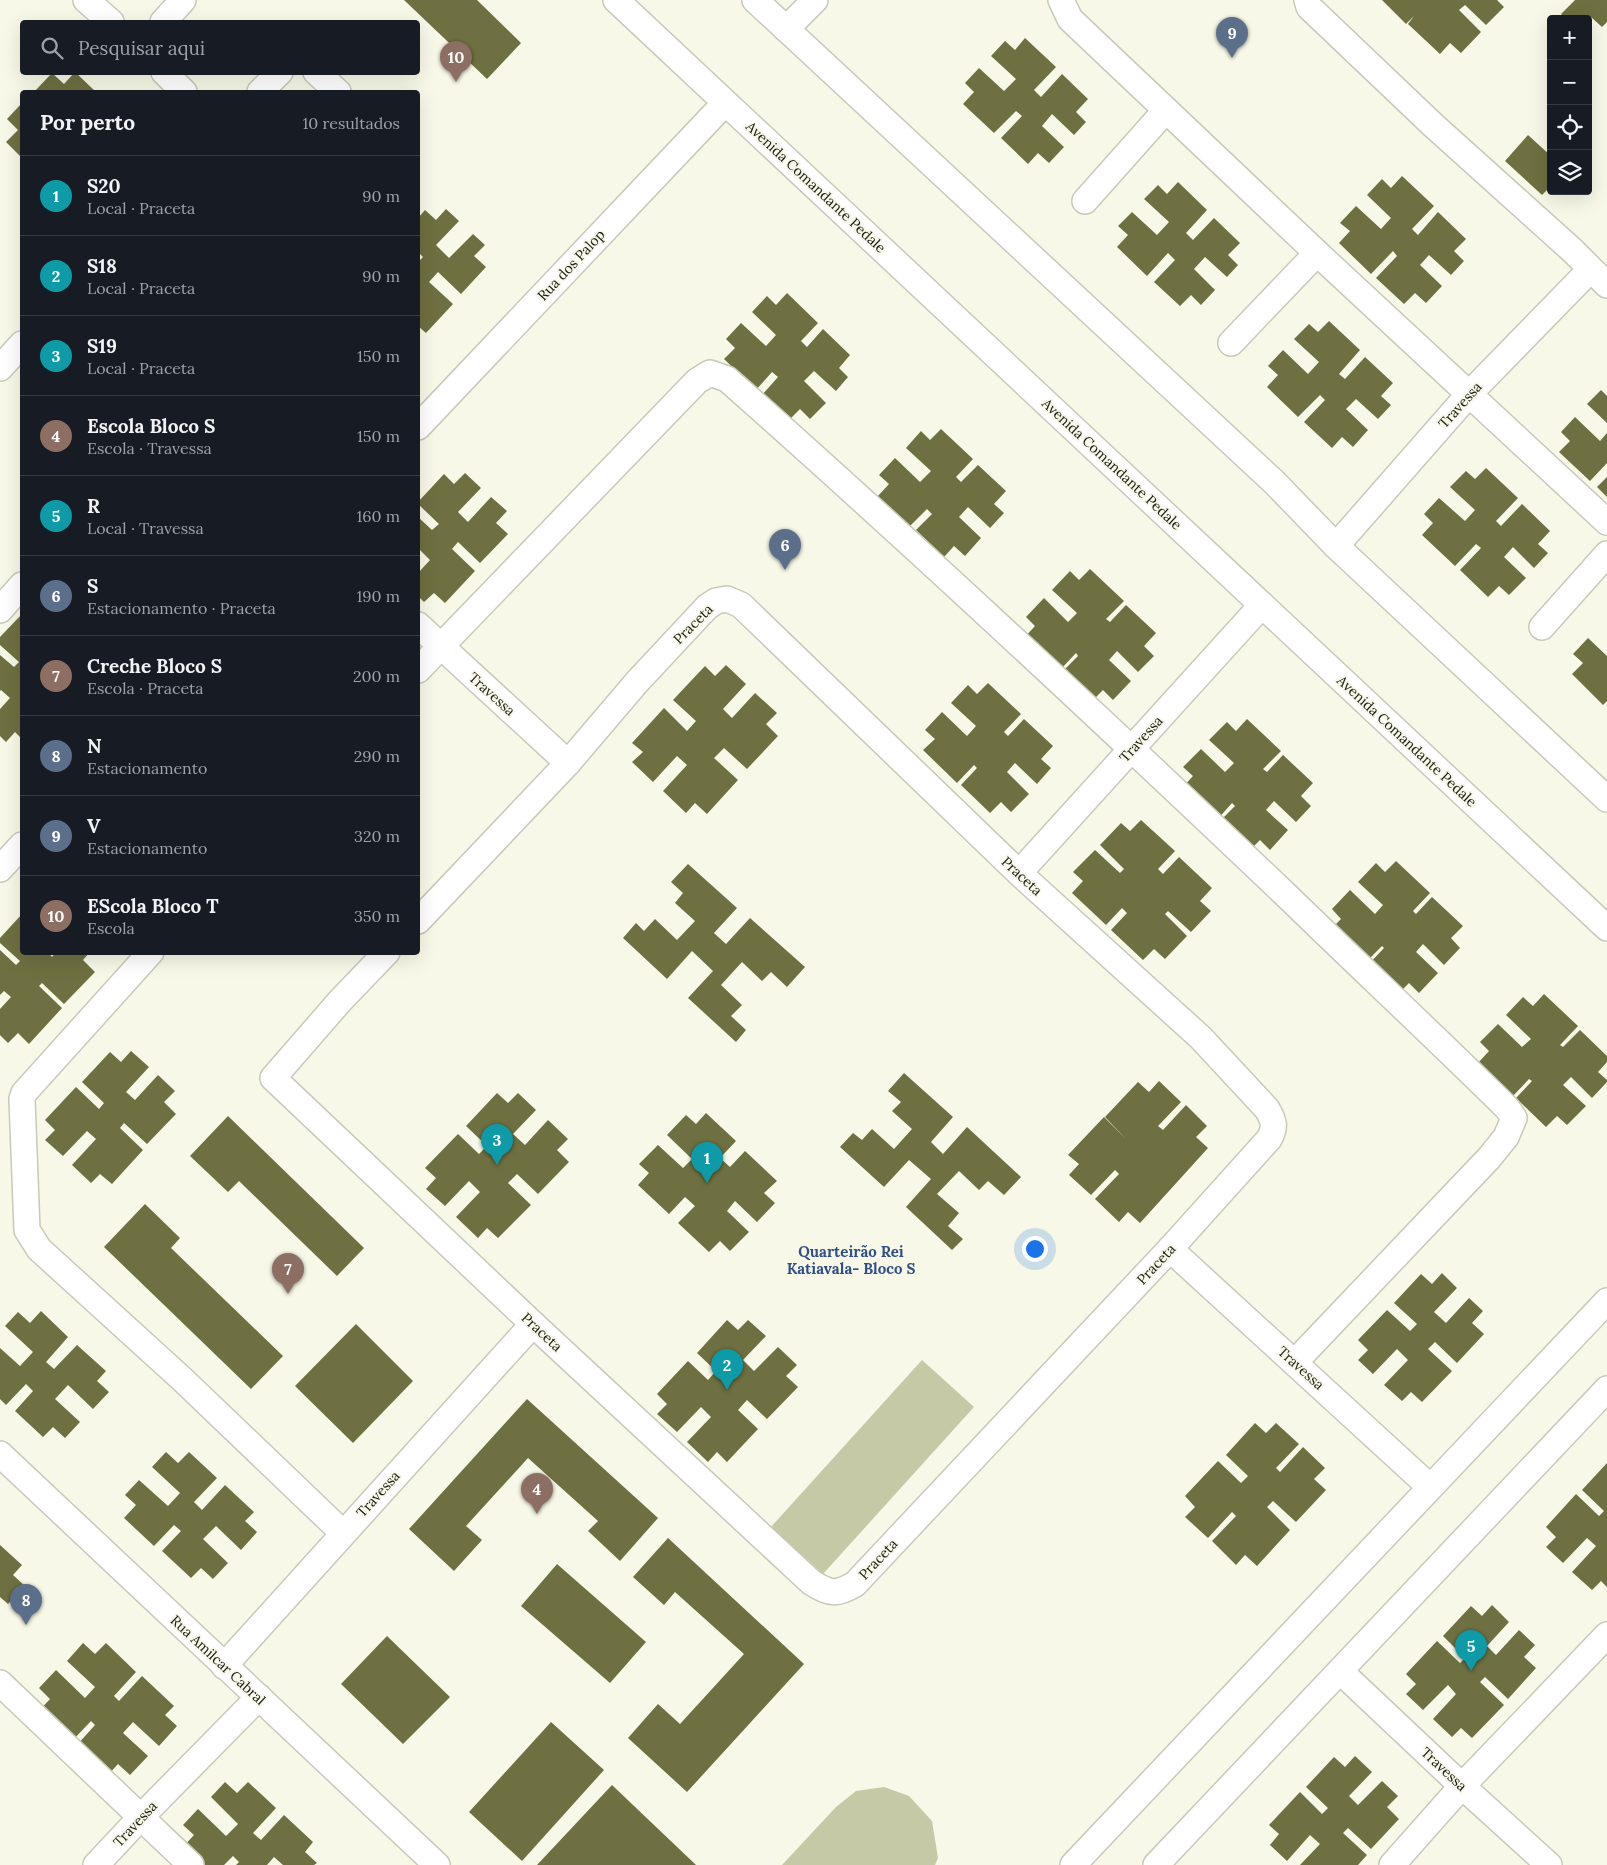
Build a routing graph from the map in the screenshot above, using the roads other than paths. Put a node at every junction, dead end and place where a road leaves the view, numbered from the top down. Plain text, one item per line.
1 (86, 0) edge
2 (183, 0) edge
3 (616, 0) edge
4 (755, 0) edge
5 (815, 0) edge
6 (1060, 0) edge
7 (1307, 0) edge
8 (109, 20) edge
9 (165, 20) edge
10 (786, 29) junction
11 (167, 75) edge
12 (277, 75) edge
13 (319, 75) edge
14 (182, 90) edge
15 (262, 90) edge
16 (336, 90) edge
17 (725, 103) junction
18 (1166, 110) junction
19 (1084, 200) dead end
20 (1317, 252) junction
21 (1599, 277) edge
22 (1231, 343) dead end
23 (20, 346) edge
24 (0, 368) edge
25 (1470, 393) junction
26 (420, 425) edge
27 (1607, 522) edge
28 (1336, 546) junction
29 (1607, 554) edge
30 (20, 587) edge
31 (1262, 605) junction
32 (0, 610) edge
33 (420, 627) edge
34 (1542, 627) dead end
35 (440, 646) junction
36 (420, 668) edge
37 (1133, 749) junction
38 (568, 763) junction
39 (1607, 799) edge
40 (20, 847) edge
41 (0, 869) edge
42 (1019, 873) junction
43 (420, 920) edge
44 (1607, 928) edge
45 (148, 955) edge
46 (384, 955) edge
47 (1170, 1250) junction
48 (1607, 1301) edge
49 (533, 1324) junction
50 (1295, 1362) junction
51 (1607, 1389) edge
52 (0, 1454) edge
53 (1430, 1487) junction
54 (343, 1533) junction
55 (1607, 1635) edge
56 (224, 1666) junction
57 (1340, 1671) junction
58 (0, 1683) edge
59 (259, 1697) junction
60 (1462, 1786) junction
61 (140, 1818) junction
62 (96, 1865) edge
63 (191, 1865) edge
64 (437, 1865) edge
65 (1072, 1865) edge
66 (1156, 1865) edge
67 (1392, 1865) edge
68 (1549, 1865) edge

1 - 8 street
2 - 9 street
3 - 17 street, Avenida Comandante Pedale
4 - 10 street
5 - 10 street
6 - 18 street
7 - 21 street
10 - 28 street
11 - 14 street
12 - 15 street
13 - 16 street
17 - 26 street, Rua dos Palop
17 - 31 street, Avenida Comandante Pedale
18 - 19 street
18 - 20 street
20 - 22 street
20 - 25 street
21 - 25 street, Travessa
23 - 24 street
25 - 27 street
25 - 28 street, Travessa
28 - 39 street
29 - 34 street
30 - 32 street
31 - 37 street, Travessa
31 - 44 street, Avenida Comandante Pedale
33 - 35 street, Travessa
35 - 36 street
35 - 37 street
35 - 38 street, Travessa
37 - 42 street, Travessa
37 - 50 street
38 - 42 street, Praceta
38 - 43 street, Praceta
40 - 41 street
42 - 47 street, Praceta
45 - 54 street
46 - 49 street, Praceta
47 - 49 street, Praceta
47 - 50 street, Travessa
48 - 53 street
49 - 54 street, Travessa
50 - 53 street, Travessa
51 - 57 street
52 - 56 street, Rua Amilcar Cabral
53 - 65 street
54 - 56 street, Travessa
55 - 60 street
56 - 59 street, Rua Amilcar Cabral
57 - 60 street, Travessa
57 - 66 street
58 - 61 street
59 - 61 street, Travessa
59 - 64 street, Rua Amilcar Cabral
60 - 67 street
60 - 68 street, Travessa
61 - 62 street, Travessa
61 - 63 street

